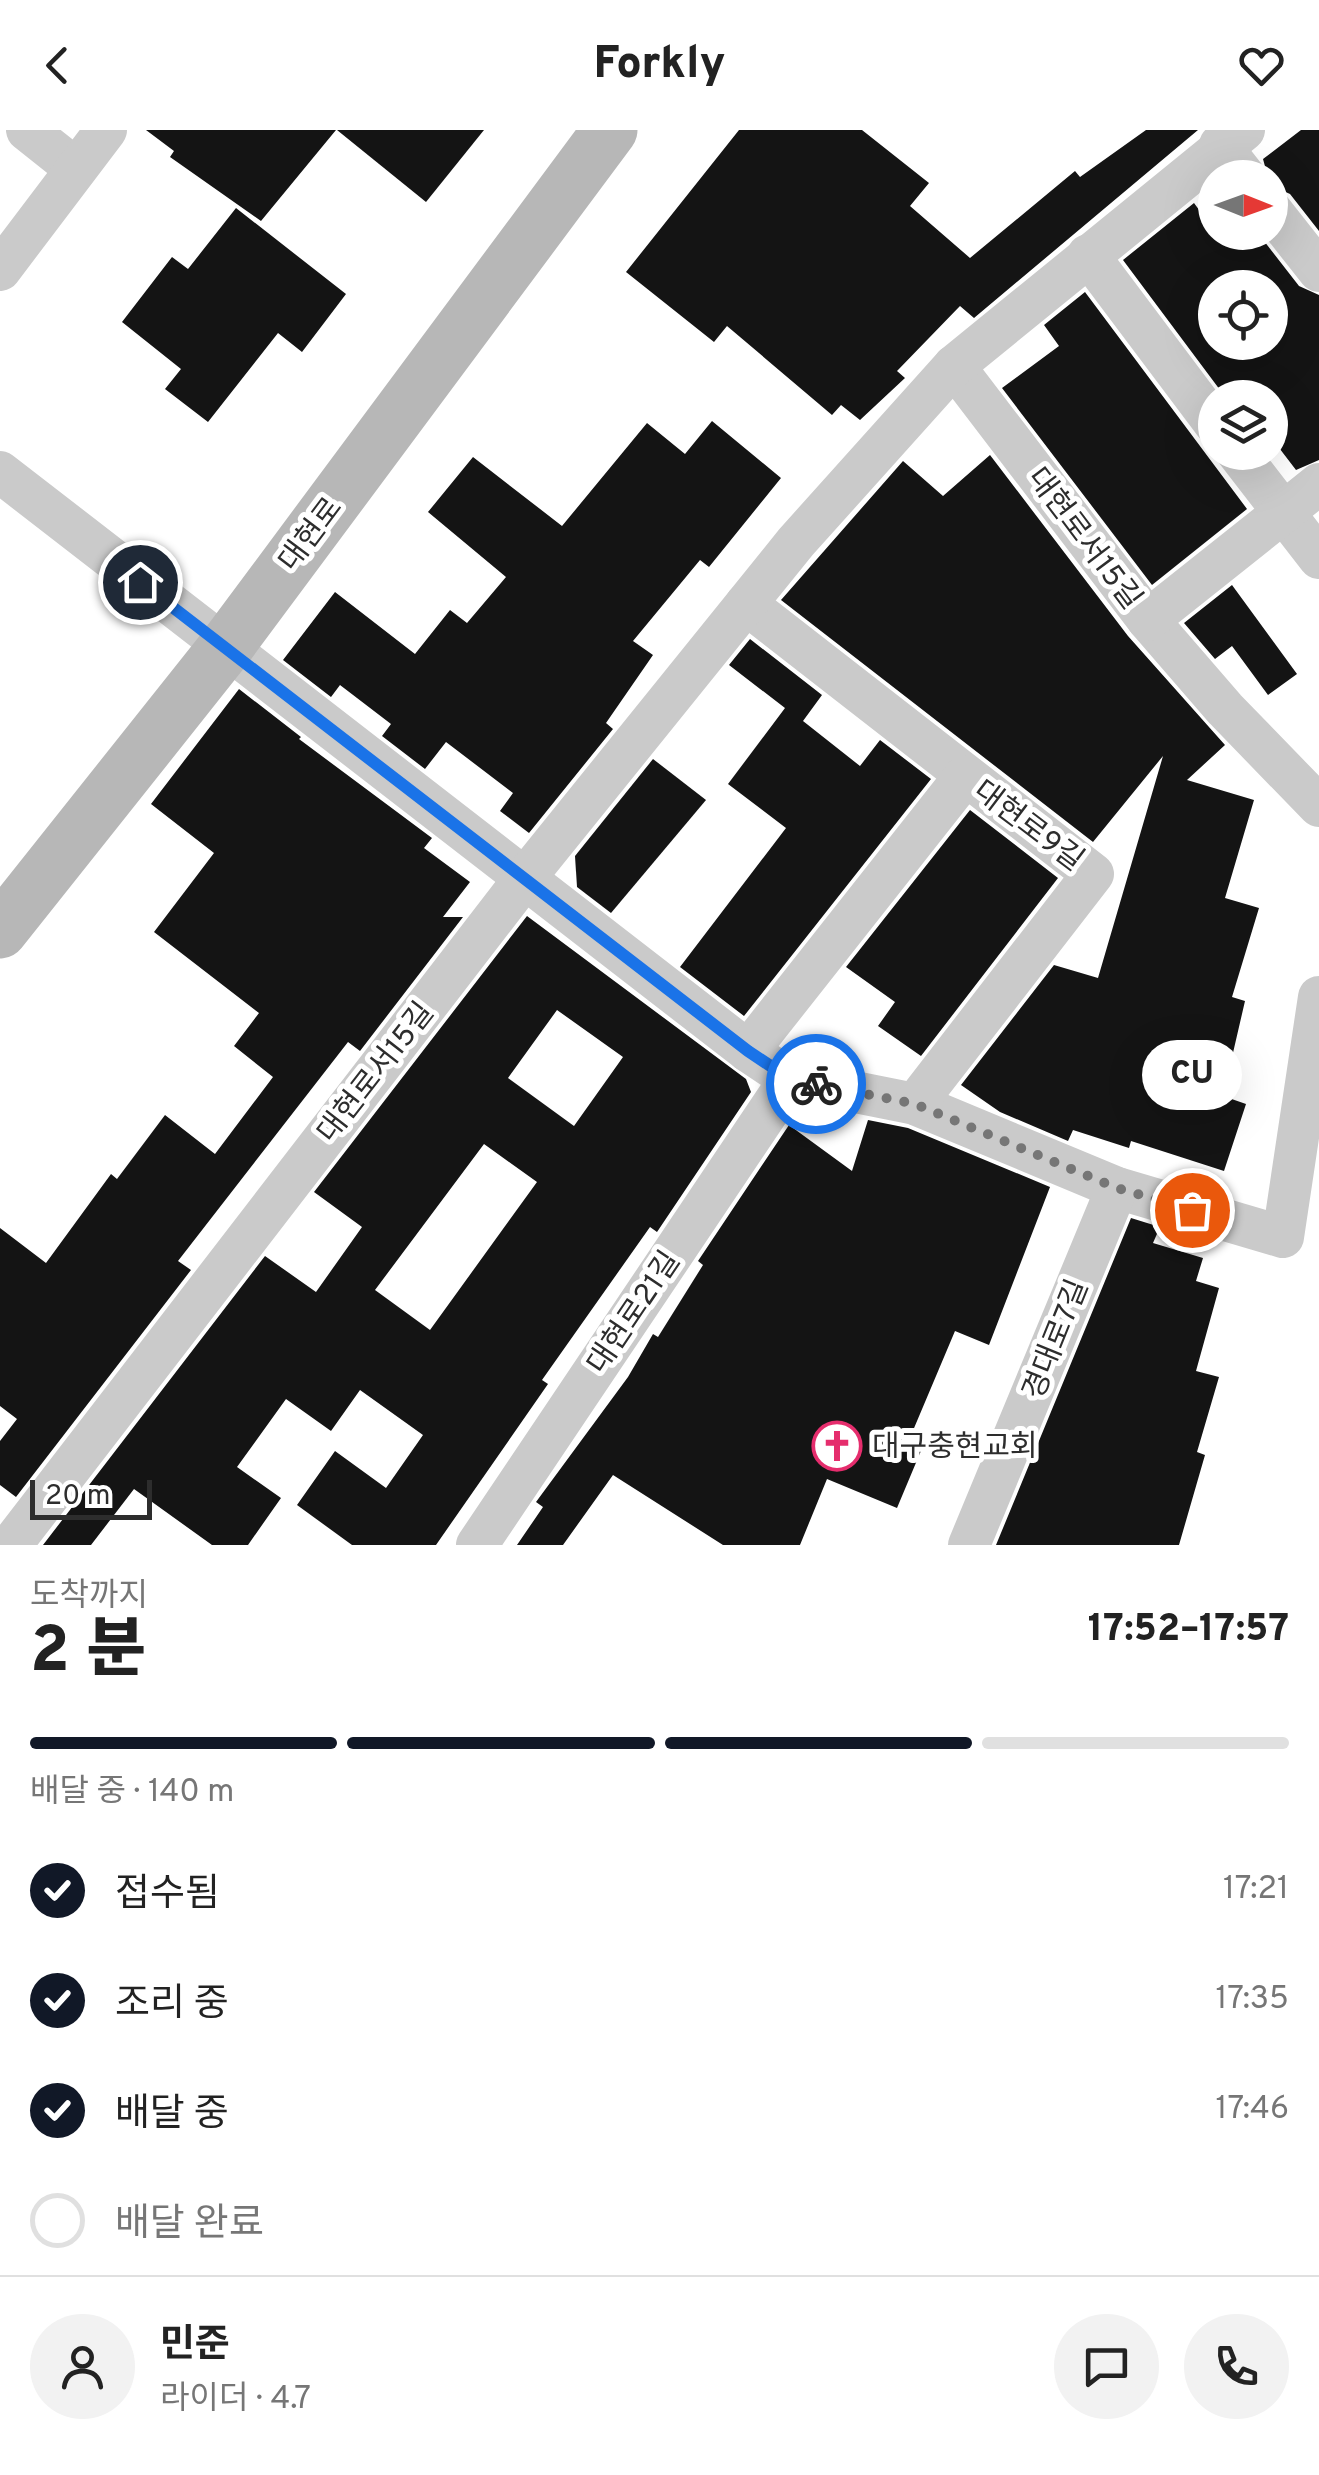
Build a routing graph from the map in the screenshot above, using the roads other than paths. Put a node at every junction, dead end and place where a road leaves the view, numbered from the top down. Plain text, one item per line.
1 (27, 130) edge
2 (106, 130) edge
3 (610, 130) edge
4 (1236, 151) edge
5 (76, 169) junction
6 (1288, 231) edge
7 (1088, 256) junction
8 (0, 270) edge
9 (1319, 271) edge
10 (954, 366) junction
11 (1198, 402) edge
12 (1250, 470) edge
13 (0, 472) edge
14 (1319, 484) edge
15 (1283, 514) junction
16 (1319, 558) edge
17 (746, 604) junction
18 (1148, 620) junction
19 (225, 648) junction
20 (965, 776) junction
21 (1319, 806) edge
22 (524, 879) junction
23 (0, 931) edge
24 (1319, 997) edge
25 (748, 1051) junction
26 (790, 1079) junction
27 (915, 1104) junction
28 (1117, 1188) junction
29 (11, 1545) edge
30 (477, 1545) edge
31 (969, 1545) edge

1 - 5 street
2 - 5 street
3 - 19 main road, 대현로
4 - 7 street, 대현로서15길
5 - 8 street
6 - 9 street
7 - 10 street, 대현로서15길
7 - 11 street
10 - 17 street, 대현로서15길
10 - 18 street, 대현로서15길
12 - 15 street
13 - 19 street
14 - 15 street, 대현로서15길
15 - 16 street
15 - 18 street, 대현로서15길
17 - 20 street
17 - 22 street, 대현로서15길
18 - 21 street
19 - 22 street
19 - 23 main road, 대현로
20 - 25 street, 대현로9길
20 - 27 street, 대현로9길
22 - 25 street
22 - 29 street, 대현로서15길
24 - 28 street
25 - 26 street
26 - 27 street
26 - 30 street, 대현로21길
27 - 28 street
28 - 31 street, 경대로7길

